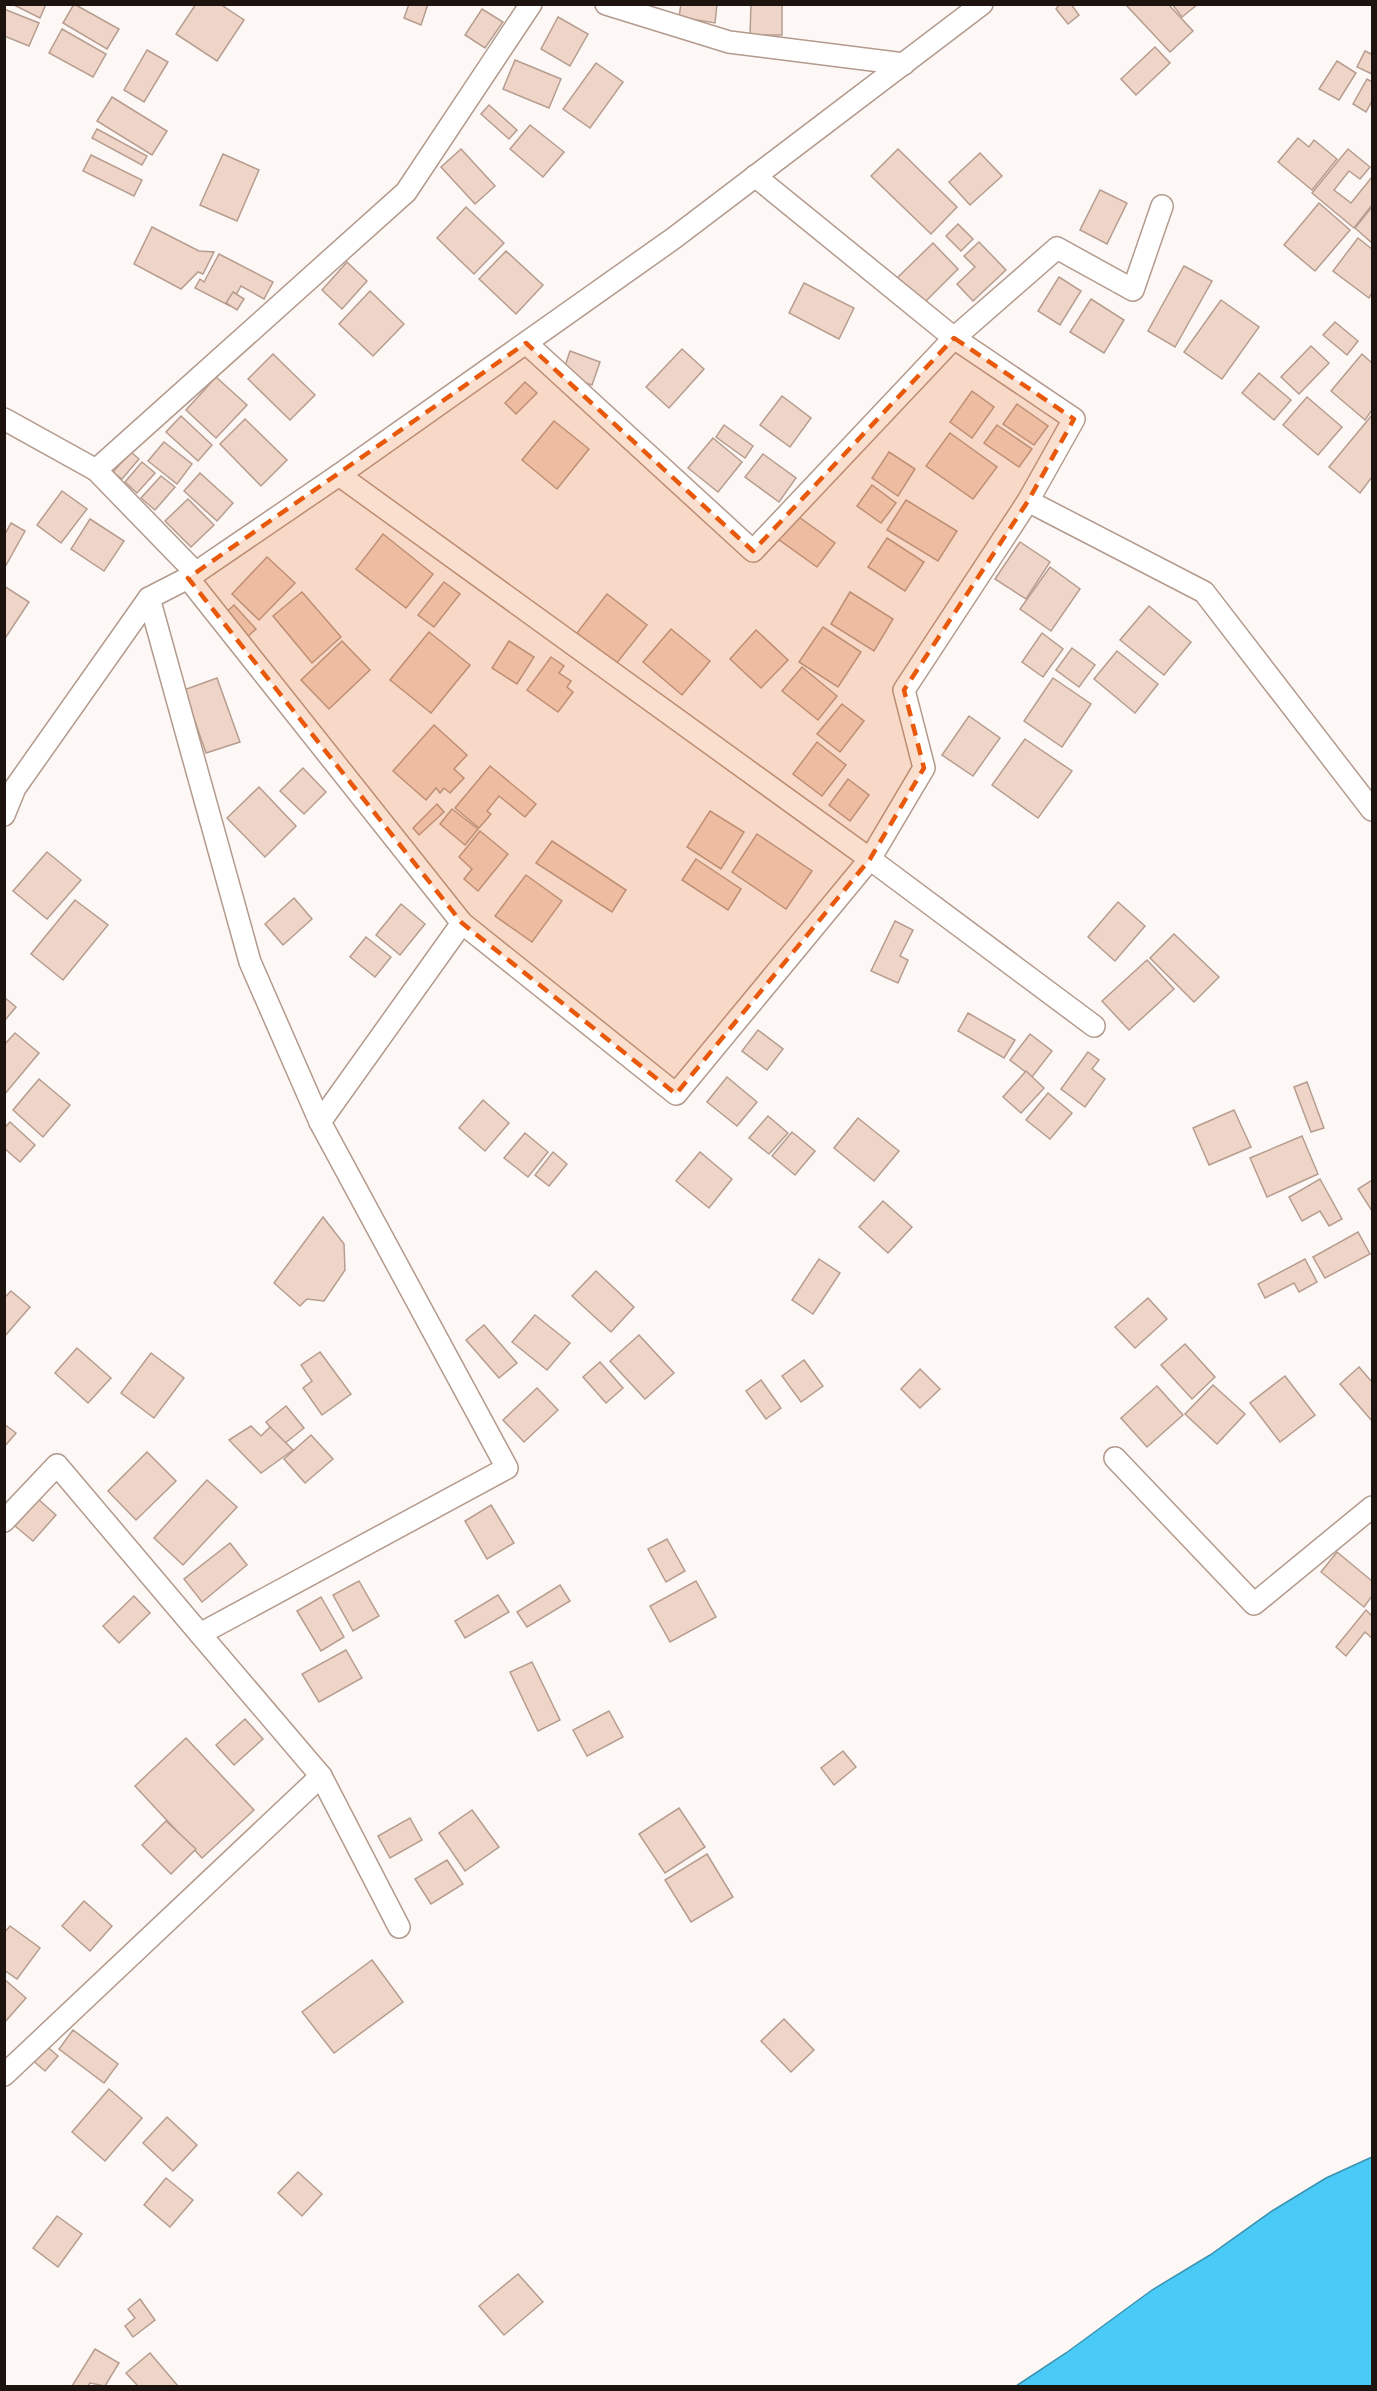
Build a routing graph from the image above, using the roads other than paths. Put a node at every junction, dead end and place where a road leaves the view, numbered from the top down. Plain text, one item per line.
1 (531, 4) edge
2 (606, 4) edge
3 (982, 4) edge
4 (904, 64) junction
5 (754, 176) junction
6 (1162, 206) dead end
7 (954, 338) junction
8 (526, 343) junction
9 (4, 419) edge
10 (96, 470) junction
11 (339, 476) junction
12 (1028, 501) junction
13 (192, 575) junction
14 (149, 598) junction
15 (1372, 810) edge
16 (4, 815) edge
17 (870, 859) junction
18 (462, 923) junction
19 (1094, 1026) dead end
20 (320, 1122) junction
21 (1115, 1458) dead end
22 (1372, 1507) edge
23 (7, 1514) edge
24 (200, 1634) junction
25 (321, 1776) junction
26 (399, 1927) dead end
27 (4, 2075) edge

1 - 10 street
2 - 4 street
3 - 4 street
4 - 5 street
5 - 7 street
5 - 8 street
6 - 7 street
7 - 8 street
7 - 12 street
8 - 11 street
9 - 10 street
10 - 13 street
11 - 13 street
11 - 17 street
12 - 15 street
12 - 17 street
13 - 14 street
13 - 18 street
14 - 16 street
14 - 20 street
17 - 18 street
17 - 19 street
18 - 20 street
20 - 24 street
21 - 22 street
23 - 24 street
24 - 25 street
25 - 26 street
25 - 27 street

